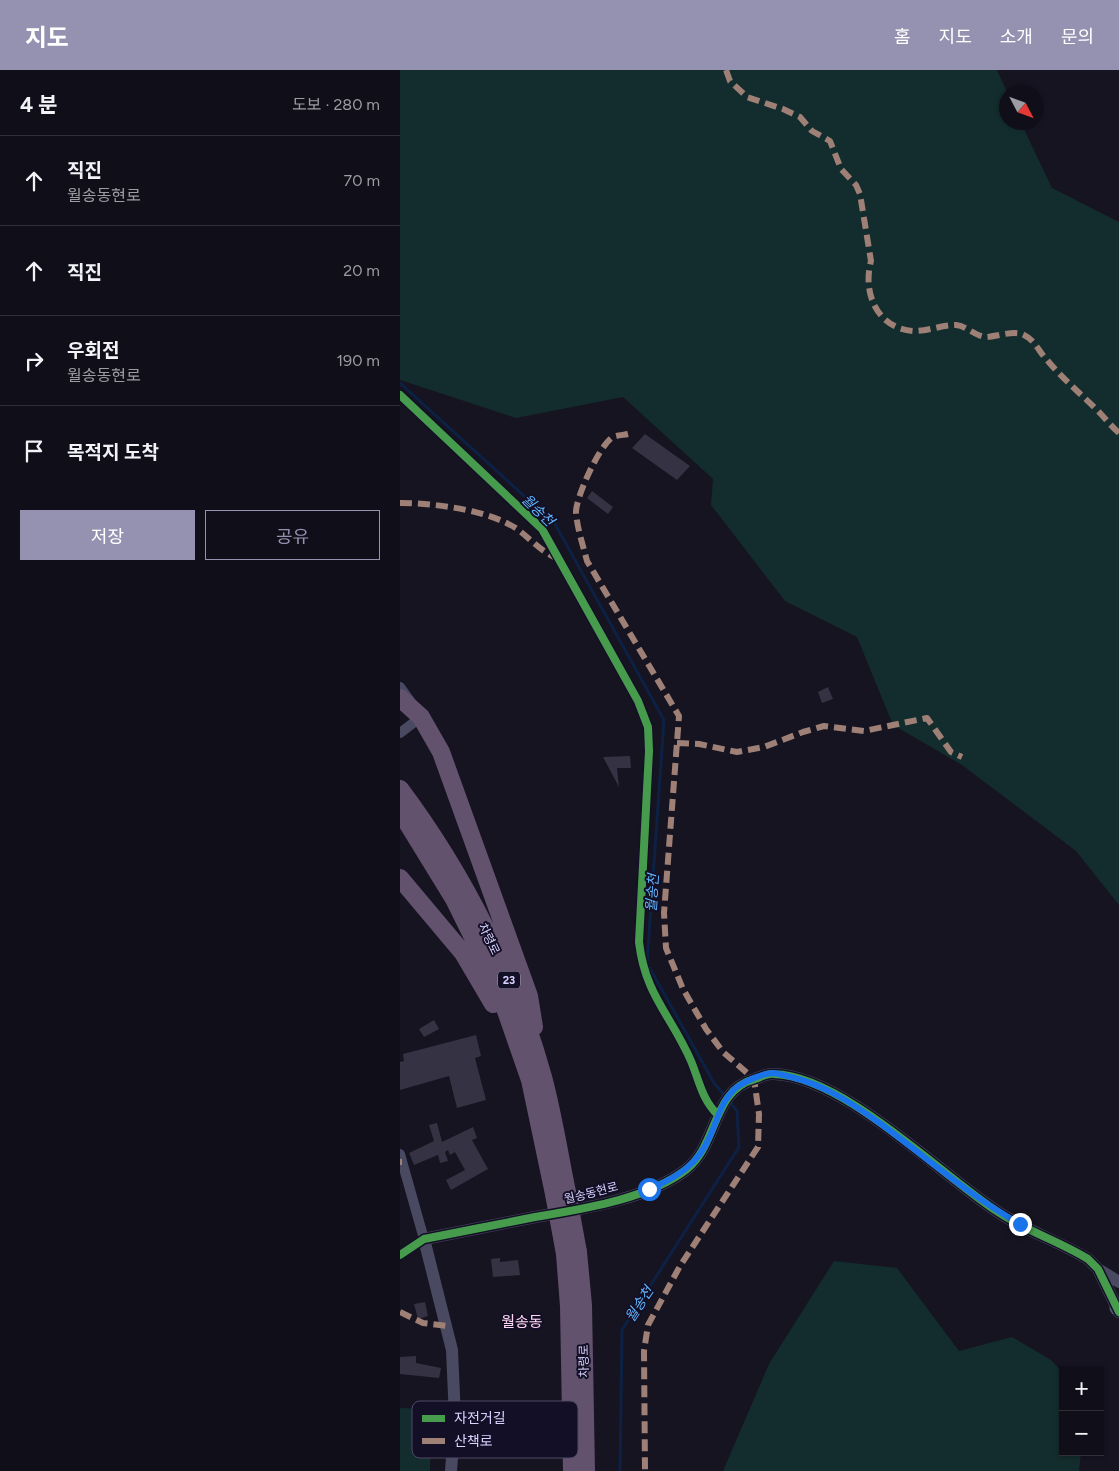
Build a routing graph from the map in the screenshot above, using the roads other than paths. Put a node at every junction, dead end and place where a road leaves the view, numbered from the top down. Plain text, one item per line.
1 (400, 395) edge
2 (400, 687) edge
3 (400, 698) edge
4 (421, 717) junction
5 (400, 733) edge
6 (400, 789) edge
7 (400, 812) edge
8 (400, 878) edge
9 (536, 1078) junction
10 (720, 1110) junction
11 (400, 1154) edge
12 (424, 1239) junction
13 (571, 1253) junction
14 (400, 1255) edge
15 (1098, 1269) junction
16 (1119, 1282) edge
17 (1118, 1309) edge
18 (454, 1401) edge
19 (571, 1401) edge
20 (453, 1458) edge
21 (572, 1458) edge
22 (452, 1471) edge
23 (572, 1471) edge
24 (586, 1471) edge

1 - 10 street
2 - 4 street
3 - 4 highway
4 - 5 street
4 - 9 highway
6 - 9 highway, 차령로 / 23
7 - 9 highway, 차령로 / 23
8 - 9 highway
9 - 13 highway, 차령로 / 23, bridge
10 - 12 street, 월송동현로
10 - 15 street, 월송동현로
11 - 12 street
12 - 14 street
12 - 18 street
13 - 19 highway, 차령로 / 23
13 - 24 highway, 차령로 / 23
15 - 16 street
15 - 17 street
20 - 22 street
21 - 23 highway, 차령로 / 23

